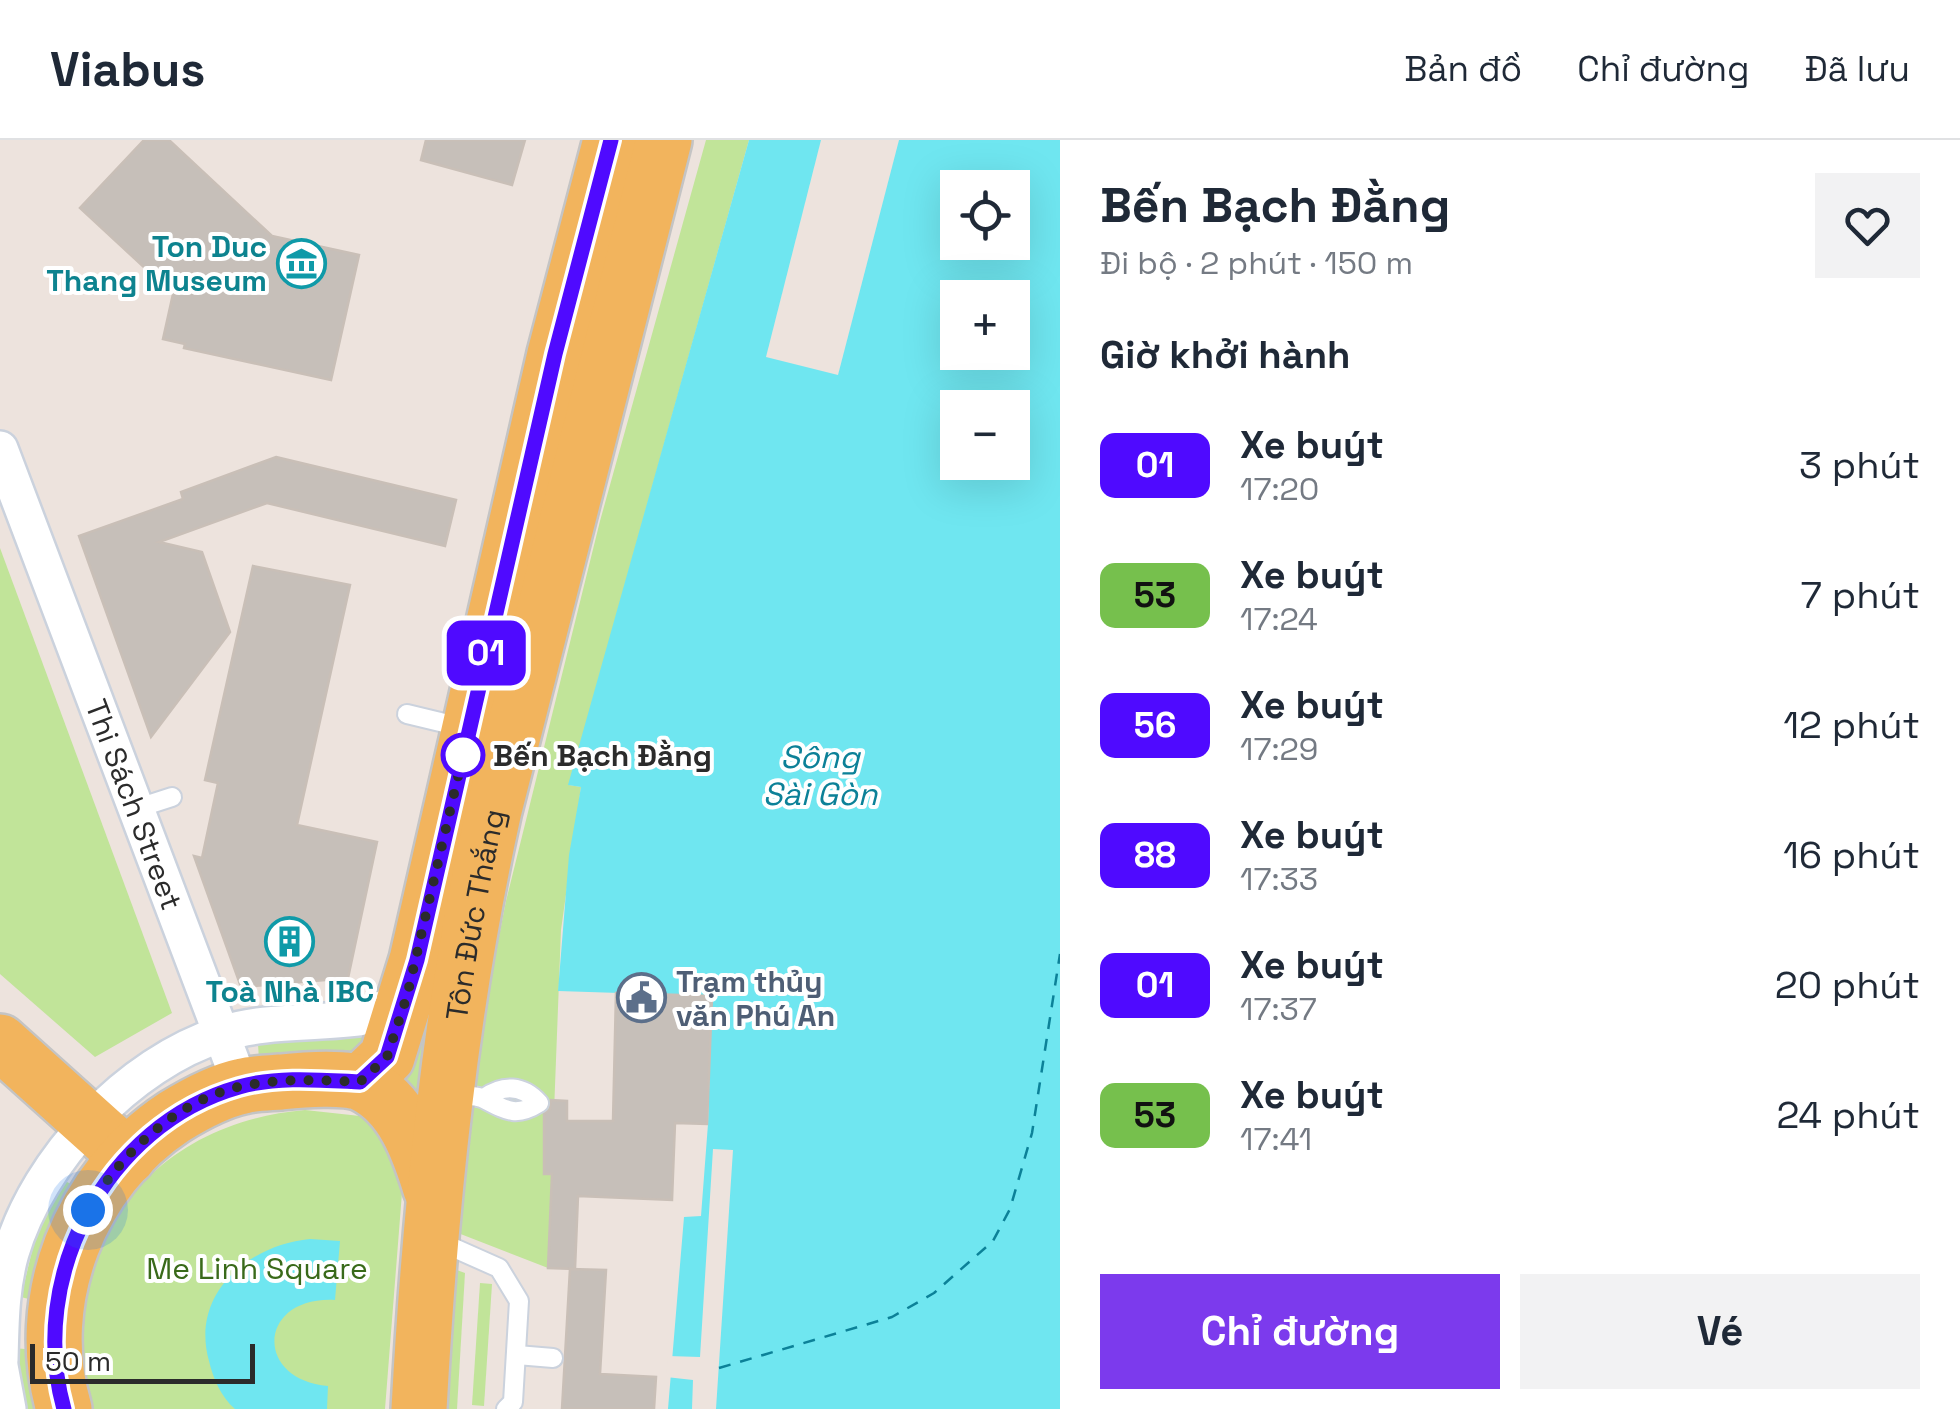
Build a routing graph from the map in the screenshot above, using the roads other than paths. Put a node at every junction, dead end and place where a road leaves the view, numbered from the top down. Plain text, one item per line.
1 (611, 140) edge
2 (664, 140) edge
3 (0, 449) edge
4 (407, 714) dead end
5 (490, 735) junction
6 (172, 797) dead end
7 (138, 808) junction
8 (407, 996) junction
9 (222, 1033) junction
10 (0, 1042) edge
11 (360, 1082) junction
12 (241, 1086) junction
13 (108, 1139) junction
14 (432, 1217) junction
15 (18, 1314) edge
16 (517, 1355) junction
17 (553, 1358) dead end
18 (0, 1363) edge
19 (8, 1409) edge
20 (64, 1409) edge
21 (418, 1409) edge
22 (506, 1409) edge

1 - 5 main road, Tôn Đức Thắng
2 - 5 main road, Tôn Đức Thắng
3 - 7 street, Thi Sách Street
4 - 5 lane
5 - 8 main road, Tôn Đức Thắng
5 - 14 main road, Tôn Đức Thắng
6 - 7 lane
7 - 9 street, Thi Sách Street
8 - 9 street
8 - 11 main road, Tôn Đức Thắng
9 - 12 street, Thi Sách Street
9 - 13 street
10 - 13 main road
11 - 12 main road
11 - 14 main road
12 - 13 main road
13 - 15 main road
14 - 16 lane
14 - 21 main road, Tôn Đức Thắng
15 - 18 street
15 - 20 main road
16 - 17 lane
16 - 22 lane
18 - 19 street

